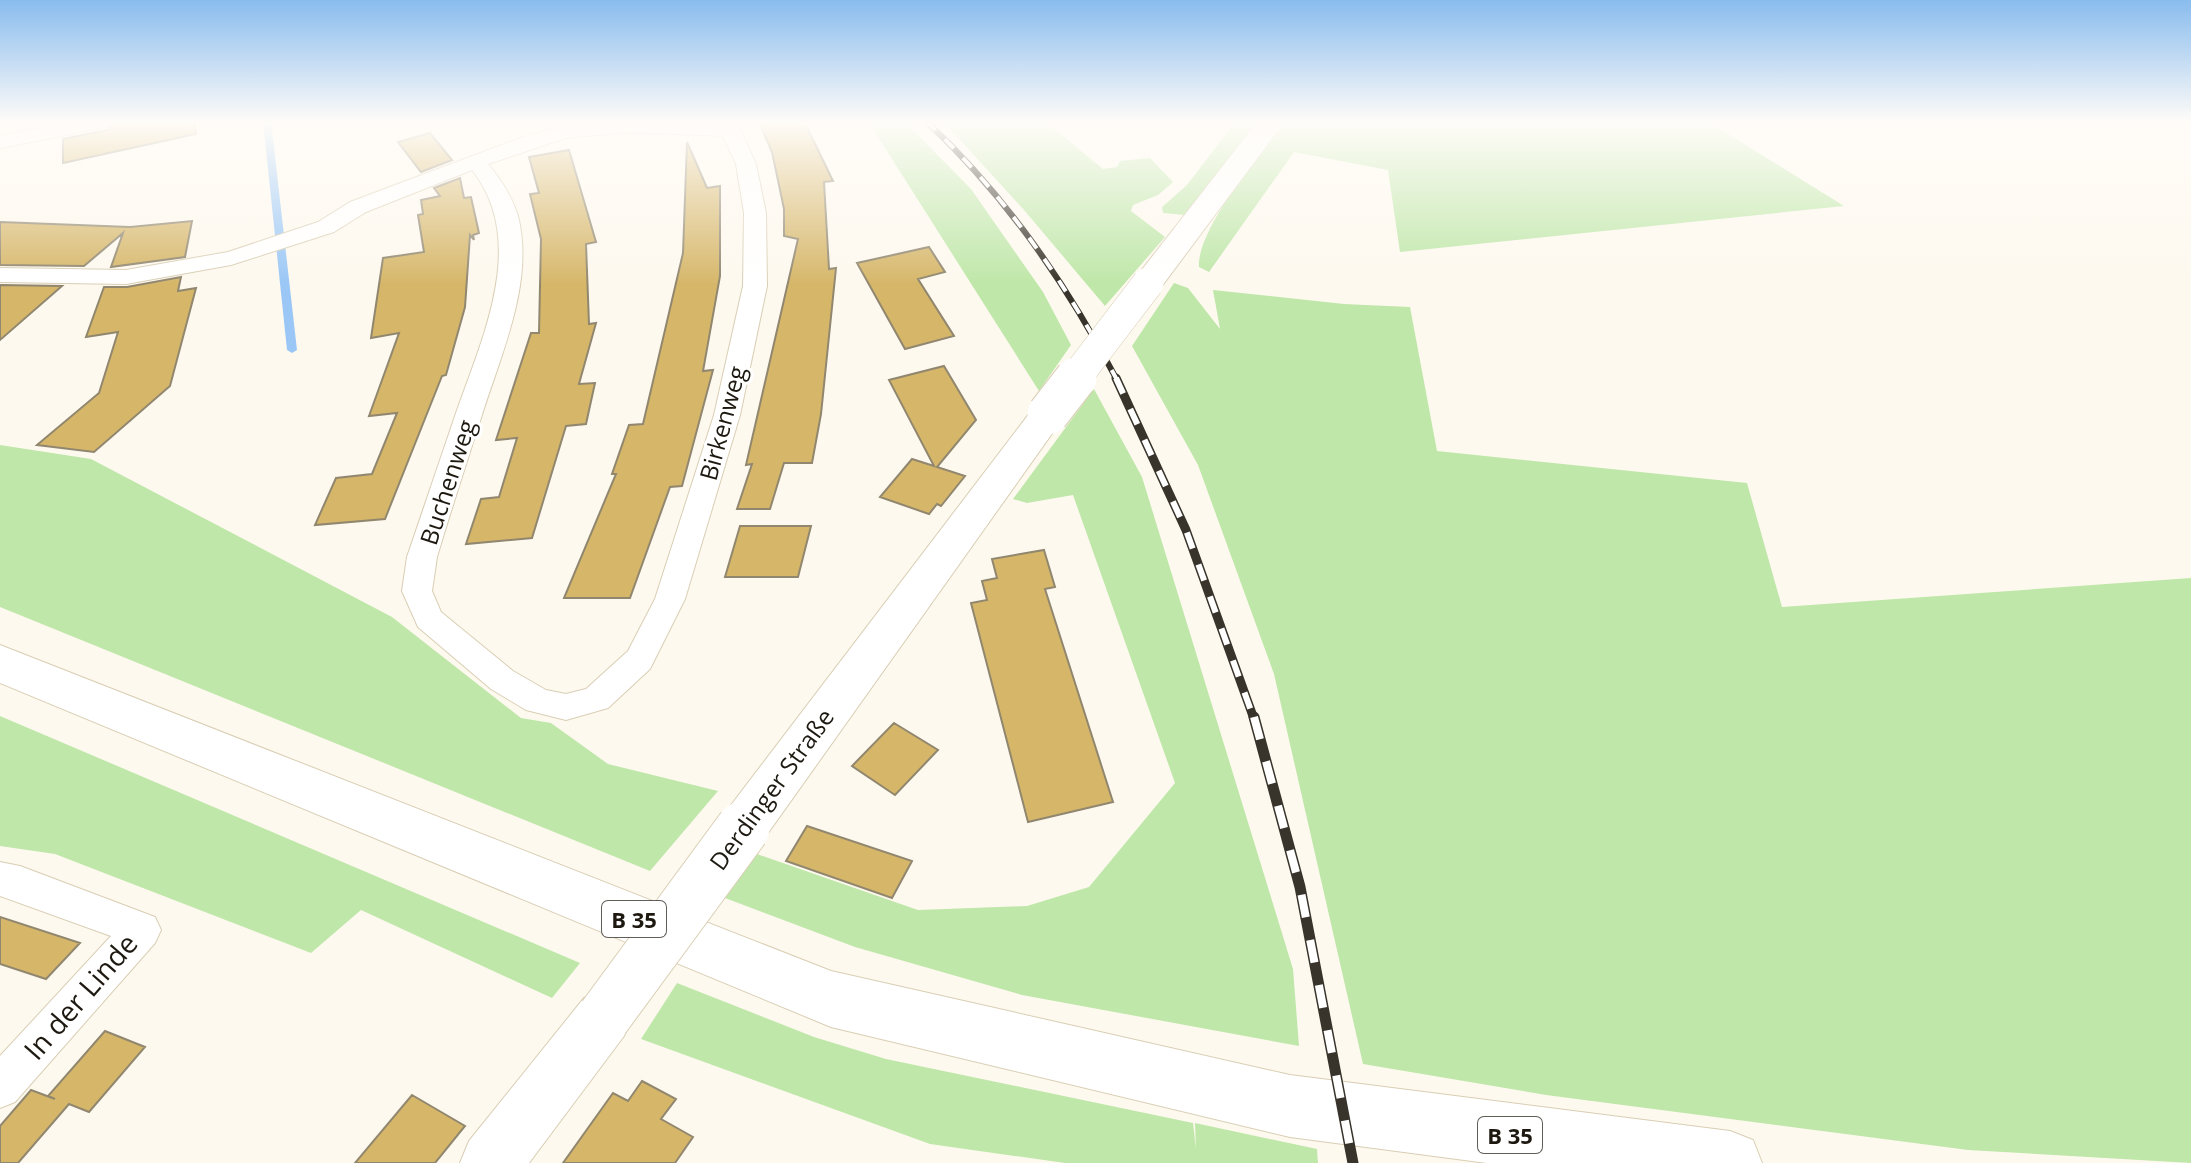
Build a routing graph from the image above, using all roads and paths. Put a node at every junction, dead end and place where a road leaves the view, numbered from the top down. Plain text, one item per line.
1 (439, 175) edge
2 (490, 175) edge
3 (748, 175) edge
4 (1230, 175) edge
5 (0, 275) edge
6 (0, 663) edge
7 (596, 699) joint
8 (10, 881) edge
9 (0, 1087) edge
10 (491, 1163) edge
11 (1730, 1163) edge

1 - 5 street
2 - 7 street, Buchenweg
3 - 7 street, Birkenweg
4 - 10 main road, Derdinger Straße, bridge
6 - 11 main road, B 35
8 - 9 street, In der Linde

